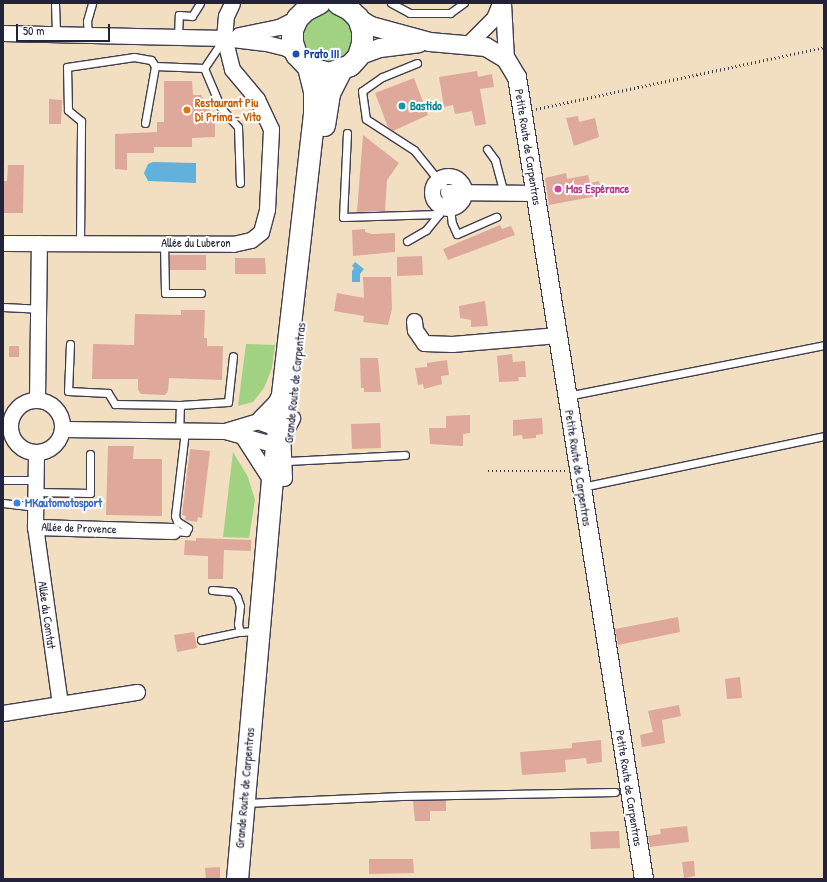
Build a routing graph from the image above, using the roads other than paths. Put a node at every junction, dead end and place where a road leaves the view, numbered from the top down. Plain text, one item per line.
1 (55, 3) edge
2 (92, 3) edge
3 (200, 3) edge
4 (232, 3) edge
5 (316, 3) edge
6 (390, 3) edge
7 (464, 3) edge
8 (500, 3) edge
9 (503, 3) edge
10 (348, 8) edge
11 (297, 18) junction
12 (3, 33) edge
13 (56, 35) junction
14 (88, 36) junction
15 (178, 38) junction
16 (224, 38) junction
17 (430, 42) junction
18 (467, 45) junction
19 (358, 56) junction
20 (506, 59) junction
21 (302, 61) junction
22 (417, 63) dead end
23 (155, 66) junction
24 (204, 68) junction
25 (340, 70) junction
26 (145, 123) dead end
27 (347, 133) dead end
28 (487, 149) dead end
29 (438, 179) junction
30 (240, 183) dead end
31 (448, 192) junction
32 (466, 193) junction
33 (504, 193) junction
34 (536, 193) junction
35 (444, 210) junction
36 (496, 217) dead end
37 (407, 241) dead end
38 (3, 243) edge
39 (39, 244) junction
40 (80, 244) junction
41 (164, 244) junction
42 (201, 293) dead end
43 (3, 307) edge
44 (38, 309) junction
45 (414, 321) dead end
46 (558, 335) junction
47 (70, 344) dead end
48 (824, 345) edge
49 (233, 356) dead end
50 (284, 387) junction
51 (567, 396) junction
52 (37, 400) junction
53 (180, 406) junction
54 (257, 421) junction
55 (6, 429) edge
56 (63, 429) junction
57 (182, 431) junction
58 (225, 431) junction
59 (824, 436) edge
60 (243, 437) junction
61 (282, 449) junction
62 (36, 453) junction
63 (90, 454) dead end
64 (405, 455) dead end
65 (580, 479) junction
66 (3, 480) edge
67 (36, 493) junction
68 (3, 503) edge
69 (35, 527) junction
70 (173, 531) joint
71 (212, 590) dead end
72 (249, 631) junction
73 (201, 640) dead end
74 (137, 692) dead end
75 (253, 697) junction
76 (60, 704) junction
77 (3, 713) edge
78 (615, 792) dead end
79 (243, 803) junction
80 (237, 879) edge
81 (644, 879) edge

1 - 13 lane
2 - 14 lane
3 - 15 lane
4 - 16 street, Allée du Luberon
5 - 11 main road
6 - 7 lane
8 - 18 street
9 - 20 street, Petite Route de Carpentras
10 - 17 street, Petite Route de Carpentras
10 - 19 main road
11 - 16 street
11 - 21 main road, Grande Route de Carpentras
12 - 13 street
13 - 14 street
14 - 15 street
15 - 16 street
16 - 21 street
16 - 24 lane
16 - 41 street, Allée du Luberon
17 - 18 street, Petite Route de Carpentras
17 - 19 street, Petite Route de Carpentras
18 - 20 street, Petite Route de Carpentras
19 - 25 main road, Grande Route de Carpentras
20 - 34 street, Petite Route de Carpentras
21 - 25 main road
21 - 50 main road, Grande Route de Carpentras
22 - 29 lane
23 - 24 lane
23 - 26 lane
23 - 40 lane
24 - 30 lane
25 - 61 main road, Grande Route de Carpentras
27 - 35 lane
28 - 33 lane
29 - 31 lane
29 - 32 street
29 - 35 street
31 - 32 street
31 - 35 lane
32 - 33 street
32 - 35 street
33 - 34 street
34 - 46 street, Petite Route de Carpentras
35 - 36 lane
35 - 37 lane
38 - 39 street, Allée du Luberon
39 - 40 street, Allée du Luberon
39 - 44 street
40 - 41 street, Allée du Luberon
41 - 42 lane
43 - 44 lane
44 - 52 street
45 - 46 street
46 - 51 street, Petite Route de Carpentras
47 - 53 lane
48 - 51 lane
49 - 53 lane
50 - 54 street
50 - 61 main road, Grande Route de Carpentras
51 - 65 street, Petite Route de Carpentras
52 - 55 street
52 - 56 street
53 - 57 lane
54 - 58 street
54 - 61 street
55 - 62 street
56 - 57 street
56 - 62 street
57 - 58 street
57 - 70 lane
58 - 60 street
59 - 65 lane
60 - 61 street
60 - 61 street
61 - 64 lane
61 - 72 main road, Grande Route de Carpentras
61 - 75 main road, Grande Route de Carpentras
62 - 67 street, Allée de Provence
63 - 67 lane
65 - 81 street, Petite Route de Carpentras
66 - 67 lane
67 - 68 lane
67 - 69 street, Allée de Provence
69 - 70 street, Allée de Provence
69 - 76 street, Allée du Comtat
71 - 72 lane
72 - 73 lane
72 - 75 main road, Grande Route de Carpentras
74 - 76 street
75 - 79 main road, Grande Route de Carpentras
76 - 77 street
78 - 79 lane
79 - 80 main road, Grande Route de Carpentras

